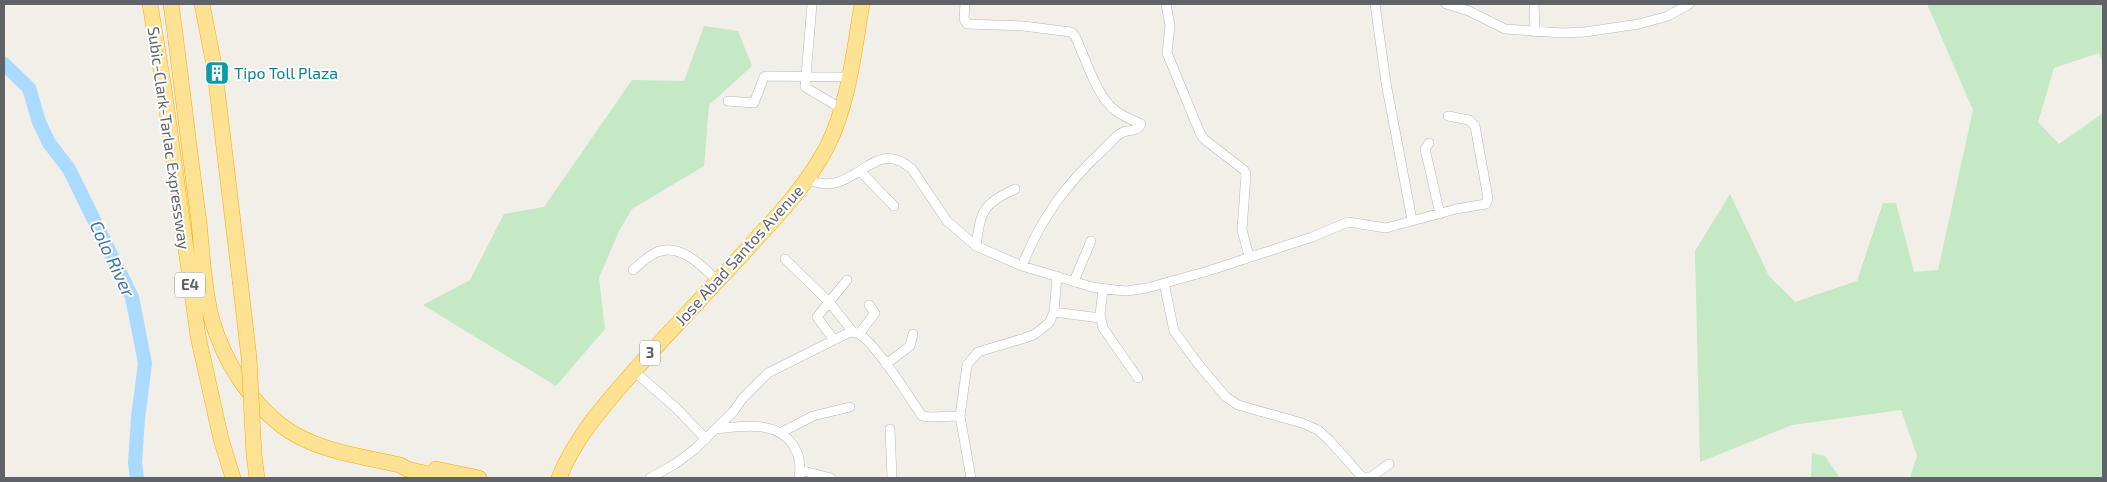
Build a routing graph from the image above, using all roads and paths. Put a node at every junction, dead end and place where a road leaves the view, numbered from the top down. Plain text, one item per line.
1 (150, 4) edge
2 (171, 4) edge
3 (176, 4) edge
4 (202, 4) edge
5 (812, 4) edge
6 (862, 4) edge
7 (965, 4) edge
8 (1166, 4) edge
9 (1375, 4) edge
10 (1446, 4) edge
11 (1534, 4) edge
12 (1689, 4) edge
13 (1534, 32) junction
14 (214, 65) dead end
15 (805, 76) junction
16 (849, 78) junction
17 (216, 81) dead end
18 (181, 84) junction
19 (728, 101) dead end
20 (842, 109) junction
21 (1448, 116) dead end
22 (1429, 144) dead end
23 (860, 171) junction
24 (808, 179) junction
25 (1015, 189) dead end
26 (894, 206) dead end
27 (1440, 214) junction
28 (1412, 220) junction
29 (1091, 241) dead end
30 (976, 246) junction
31 (1249, 256) junction
32 (785, 259) dead end
33 (1022, 266) junction
34 (633, 270) dead end
35 (1057, 276) junction
36 (847, 280) dead end
37 (718, 281) junction
38 (1074, 281) junction
39 (1164, 283) junction
40 (1103, 290) junction
41 (829, 302) junction
42 (869, 305) dead end
43 (1054, 312) junction
44 (1100, 318) junction
45 (856, 333) junction
46 (913, 334) dead end
47 (834, 340) junction
48 (886, 364) junction
49 (634, 371) junction
50 (1138, 378) dead end
51 (850, 407) dead end
52 (960, 416) junction
53 (716, 429) junction
54 (890, 429) dead end
55 (782, 432) junction
56 (706, 439) junction
57 (1389, 464) dead end
58 (400, 465) junction
59 (799, 474) edge
60 (233, 478) edge
61 (257, 478) edge
62 (446, 478) edge
63 (479, 478) edge
64 (559, 478) edge
65 (650, 478) edge
66 (831, 478) edge
67 (892, 478) edge
68 (971, 478) edge

1 - 60 highway, Subic-Clark-Tarlac Expressway / E4
2 - 18 highway, E4
3 - 18 highway, E4
4 - 14 highway
5 - 15 street
6 - 16 highway, Jose Abad Santos Avenue / 3
7 - 33 street
8 - 31 street
9 - 28 street
10 - 13 street
11 - 13 street
12 - 13 street
15 - 16 street
15 - 19 street
15 - 20 street
16 - 20 highway, Jose Abad Santos Avenue / 3
17 - 61 highway, bridge
18 - 58 highway, E4
20 - 24 highway, Jose Abad Santos Avenue / 3
21 - 27 street
22 - 27 street
23 - 24 street
23 - 26 street
23 - 30 street
24 - 37 highway, Jose Abad Santos Avenue / 3
25 - 30 street
27 - 28 street
28 - 31 street
29 - 38 street
30 - 33 street
31 - 39 street
32 - 41 street
33 - 35 street
34 - 37 street
35 - 38 street
35 - 43 street
36 - 41 street
37 - 49 highway, Jose Abad Santos Avenue / 3
38 - 40 street
39 - 40 street
39 - 57 street
40 - 44 street
41 - 45 street
41 - 47 street
42 - 45 street
43 - 44 street
43 - 52 street
44 - 50 street
45 - 47 street
45 - 48 street
46 - 48 street
47 - 53 street
48 - 52 street
49 - 56 street
49 - 64 highway, Jose Abad Santos Avenue / 3
51 - 55 street
52 - 68 street
53 - 55 street
53 - 56 street
54 - 67 street
55 - 59 street
56 - 65 street
58 - 62 highway, E4
58 - 63 highway, E4
59 - 66 street

